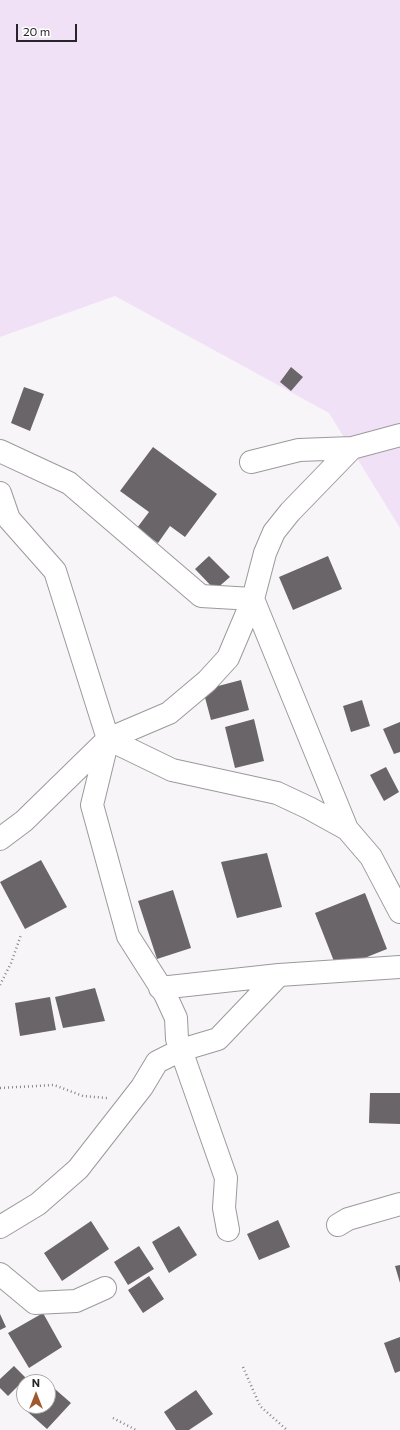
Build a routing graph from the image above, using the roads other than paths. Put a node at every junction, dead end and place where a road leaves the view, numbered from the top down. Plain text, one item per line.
1 (400, 435) edge
2 (352, 448) junction
3 (0, 451) edge
4 (251, 462) dead end
5 (0, 493) edge
6 (253, 599) junction
7 (108, 738) junction
8 (347, 829) junction
9 (0, 839) edge
10 (400, 912) edge
11 (400, 967) edge
12 (279, 975) junction
13 (160, 988) junction
14 (181, 1050) junction
15 (400, 1204) edge
16 (338, 1225) dead end
17 (0, 1227) edge
18 (228, 1230) dead end
19 (0, 1274) edge
20 (105, 1288) dead end

1 - 2 street
2 - 4 street
2 - 6 street
3 - 6 street
5 - 7 street
6 - 7 street
6 - 8 street
7 - 8 street
7 - 9 street
7 - 13 street
8 - 10 street
11 - 12 street
12 - 13 street
12 - 14 street
13 - 14 street
14 - 17 street
14 - 18 street
15 - 16 street
19 - 20 street

